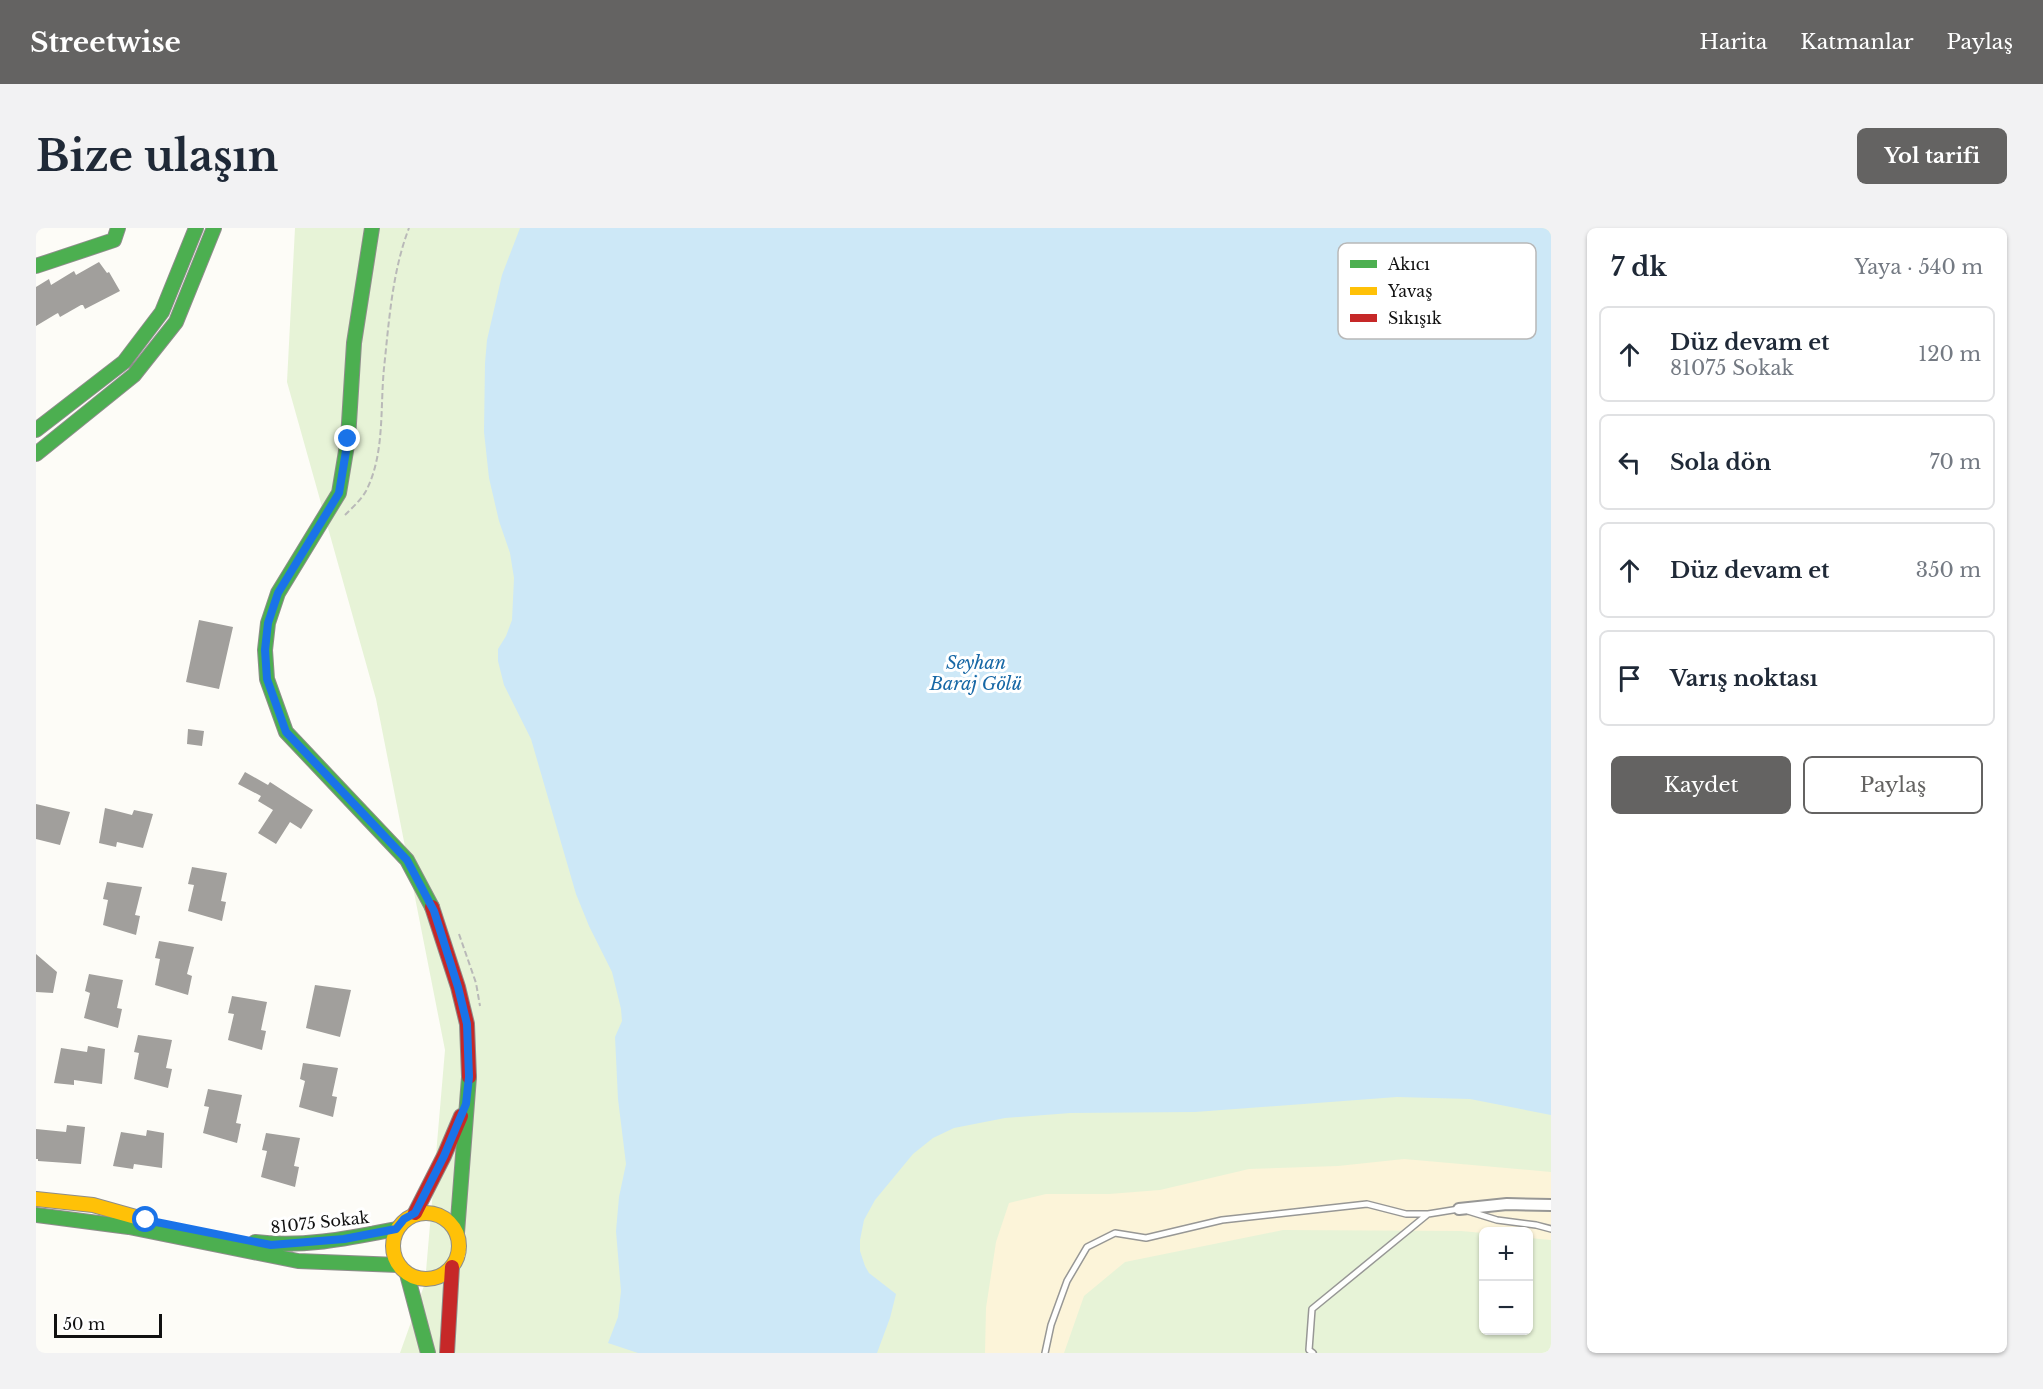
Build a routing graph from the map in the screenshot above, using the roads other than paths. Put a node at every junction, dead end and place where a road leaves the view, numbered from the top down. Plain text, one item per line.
1 (118, 228) edge
2 (196, 228) edge
3 (214, 228) edge
4 (372, 228) edge
5 (36, 266) edge
6 (36, 430) edge
7 (36, 454) edge
8 (466, 1104) junction
9 (36, 1199) edge
10 (1551, 1204) edge
11 (1459, 1209) junction
12 (415, 1213) junction
13 (1428, 1214) junction
14 (36, 1215) edge
15 (396, 1229) junction
16 (1551, 1229) edge
17 (461, 1239) junction
18 (457, 1265) junction
19 (403, 1270) junction
20 (428, 1353) edge
21 (447, 1353) edge
22 (1045, 1353) edge
23 (1313, 1353) edge

1 - 5 street
2 - 6 street
3 - 7 street
4 - 8 street
8 - 12 street
8 - 17 street
9 - 15 street, 81075 Sokak
10 - 11 street
11 - 13 lane
11 - 16 lane
12 - 15 street
12 - 17 street
13 - 22 lane
13 - 23 lane
14 - 19 street, 81075 Sokak
15 - 19 street
17 - 18 street
18 - 19 street
18 - 21 street
19 - 20 street

